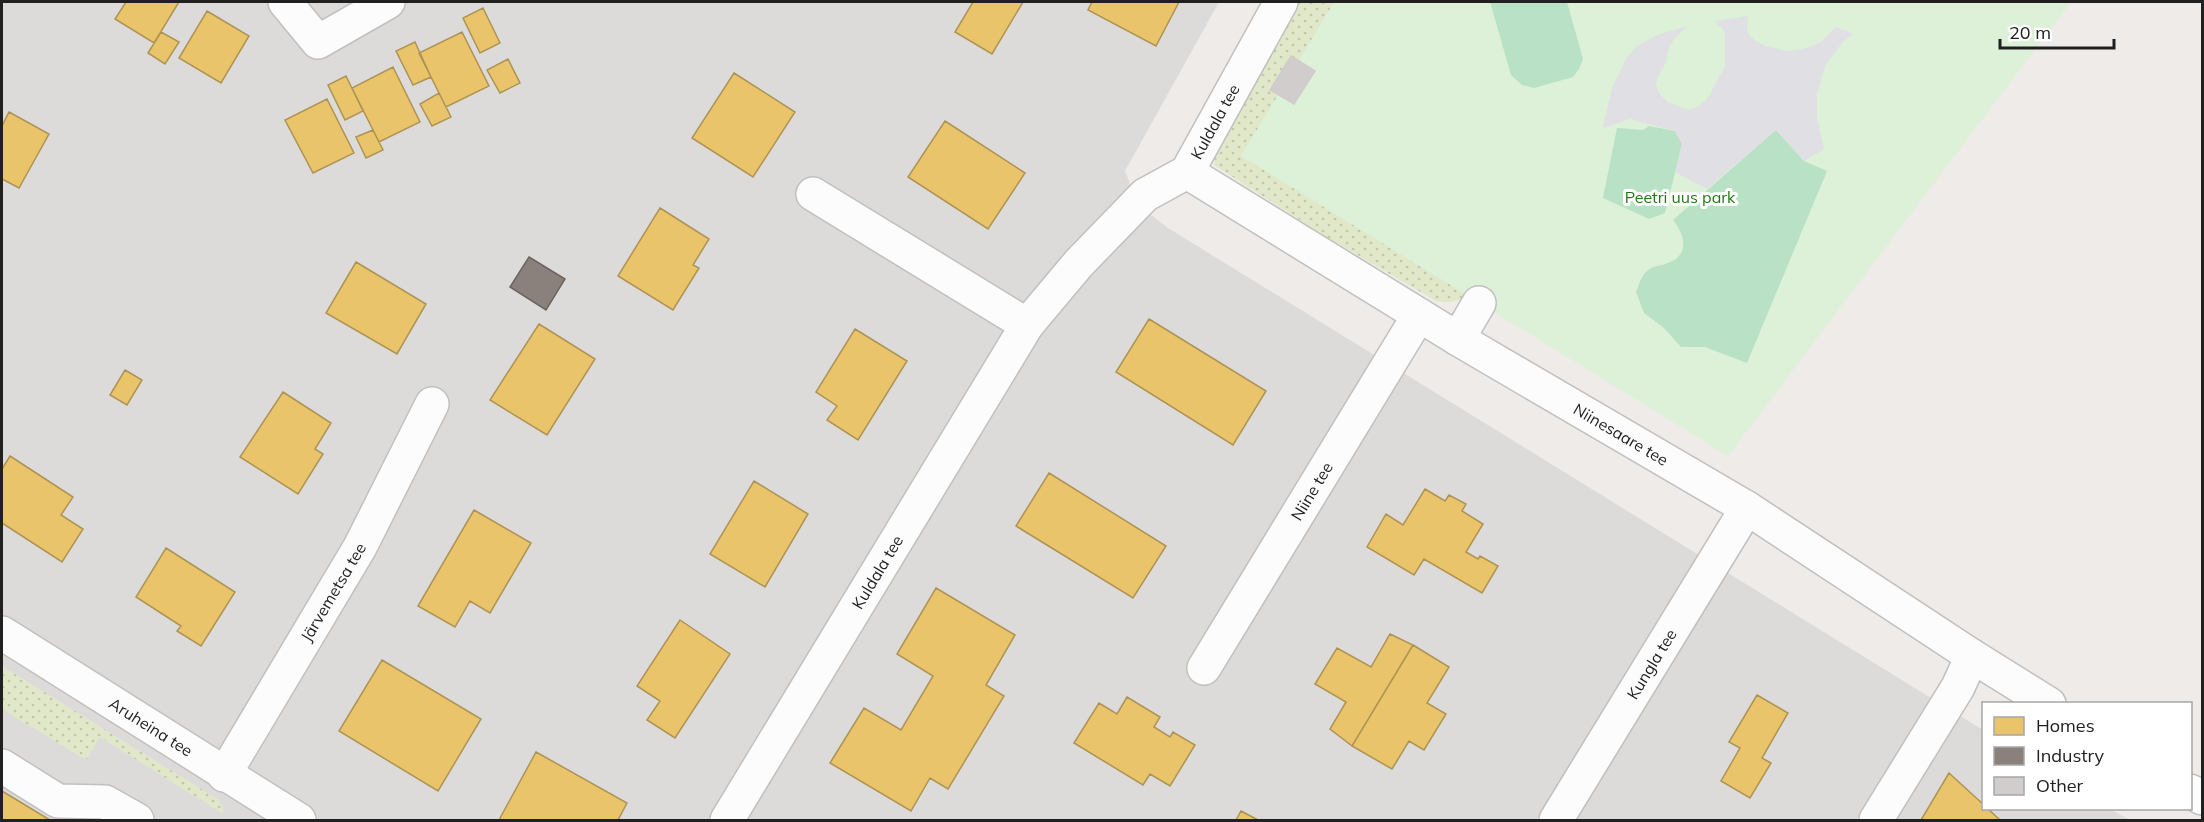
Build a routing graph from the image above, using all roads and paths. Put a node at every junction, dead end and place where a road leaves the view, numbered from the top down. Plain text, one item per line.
1 (285, 2) edge
2 (387, 2) edge
3 (1281, 2) edge
4 (1187, 172) junction
5 (813, 194) dead end
6 (1479, 303) dead end
7 (1419, 315) junction
8 (1027, 325) junction
9 (1458, 339) junction
10 (432, 404) dead end
11 (1747, 508) junction
12 (2, 633) edge
13 (1972, 656) junction
14 (1204, 668) dead end
15 (2046, 702) edge
16 (2, 766) edge
17 (224, 775) junction
18 (266, 812) edge
19 (136, 820) edge
20 (299, 820) edge
21 (727, 820) edge
22 (1556, 820) edge
23 (1876, 820) edge

1 - 2 street
3 - 4 street, Kuldala tee
4 - 7 street, Niinesaare tee
4 - 8 street, Kuldala tee
5 - 8 street
6 - 9 street
7 - 9 street, Niinesaare tee
7 - 14 street, Niine tee
8 - 21 street, Kuldala tee
9 - 11 street, Niinesaare tee
10 - 17 street, Järvemetsa tee
11 - 13 street, Niinesaare tee
11 - 22 street, Kungla tee
12 - 17 street, Aruheina tee
13 - 15 street, Niinesaare tee
13 - 23 street
16 - 19 street
17 - 18 street, Aruheina tee
18 - 20 street, Aruheina tee

